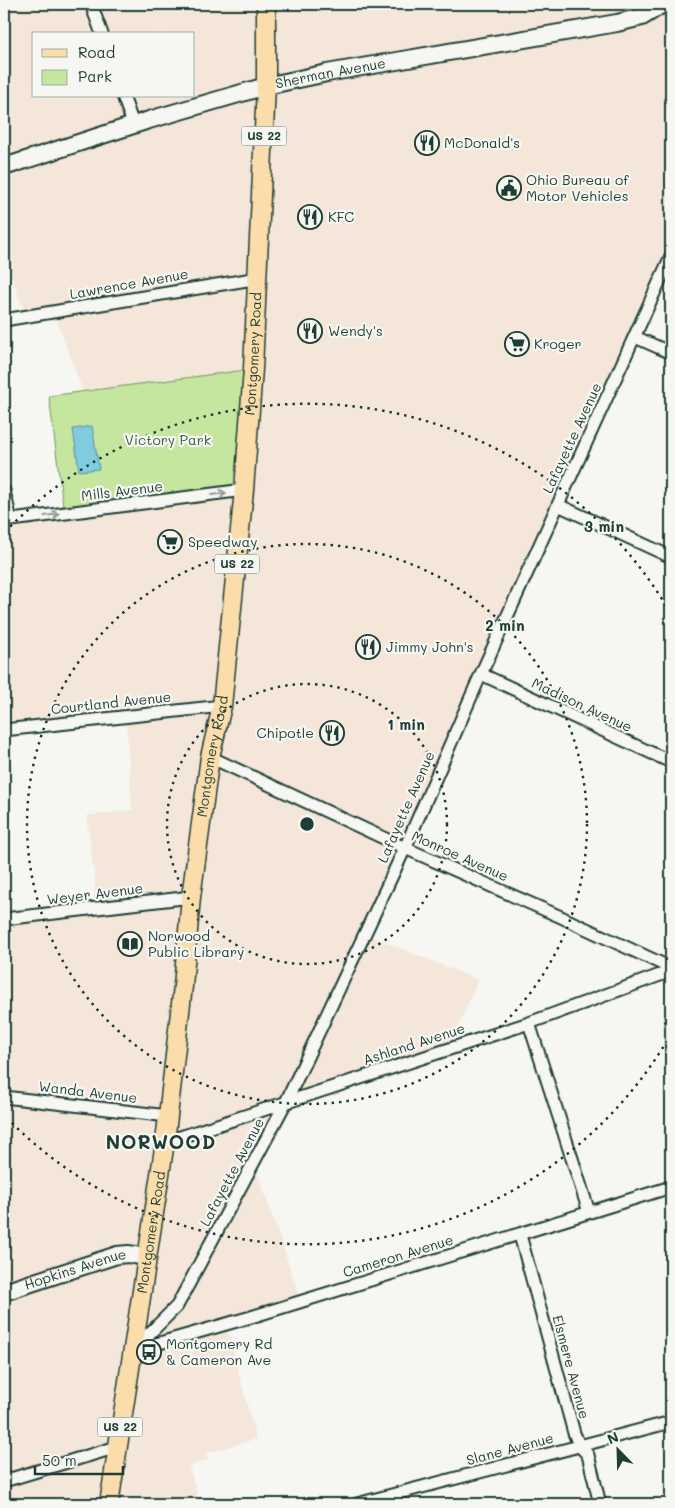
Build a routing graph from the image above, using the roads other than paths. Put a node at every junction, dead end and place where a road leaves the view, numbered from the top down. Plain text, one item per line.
1 (92, 4) edge
2 (266, 4) edge
3 (663, 4) edge
4 (101, 32) edge
5 (266, 86) junction
6 (124, 98) edge
7 (133, 124) junction
8 (4, 167) edge
9 (671, 256) edge
10 (259, 278) junction
11 (4, 320) edge
12 (635, 337) junction
13 (671, 353) edge
14 (244, 490) junction
15 (4, 491) edge
16 (558, 505) junction
17 (7, 521) edge
18 (671, 557) edge
19 (481, 674) junction
20 (222, 706) junction
21 (4, 730) edge
22 (210, 757) junction
23 (671, 762) edge
24 (404, 848) junction
25 (191, 897) junction
26 (4, 920) edge
27 (671, 969) edge
28 (529, 1023) junction
29 (4, 1097) edge
30 (286, 1102) junction
31 (168, 1116) junction
32 (165, 1142) junction
33 (671, 1187) edge
34 (589, 1212) junction
35 (520, 1235) junction
36 (147, 1257) junction
37 (4, 1292) edge
38 (133, 1350) junction
39 (671, 1422) edge
40 (580, 1445) junction
41 (116, 1447) junction
42 (4, 1481) edge
43 (109, 1504) edge
44 (357, 1504) edge
45 (600, 1504) edge

1 - 4 street
2 - 5 main road, Montgomery Road / US 22
3 - 5 street, Sherman Avenue
5 - 7 street, Sherman Avenue
5 - 10 main road, Montgomery Road / US 22
6 - 7 street
7 - 8 street, Sherman Avenue
9 - 12 street, Lafayette Avenue
10 - 11 street, Lawrence Avenue
10 - 14 main road, Montgomery Road / US 22
12 - 13 street
12 - 16 street, Lafayette Avenue
17 -> 14 street, Mills Avenue
14 - 20 main road, Montgomery Road / US 22
15 - 17 street
16 - 18 street
16 - 19 street, Lafayette Avenue
19 - 23 street, Madison Avenue
19 - 24 street, Lafayette Avenue
20 - 21 street, Courtland Avenue
20 - 22 main road, Montgomery Road / US 22
22 - 24 street, Monroe Avenue
22 - 25 main road, Montgomery Road / US 22
24 - 27 street, Monroe Avenue
24 - 30 street, Lafayette Avenue
25 - 26 street, Weyer Avenue
25 - 31 main road, Montgomery Road / US 22
27 - 28 street, Ashland Avenue
28 - 30 street, Ashland Avenue
28 - 34 street
29 - 31 street, Wanda Avenue
30 - 32 street, Ashland Avenue
30 - 38 street, Lafayette Avenue
31 - 32 main road, Montgomery Road / US 22
32 - 36 main road, Montgomery Road / US 22
33 - 34 street, Cameron Avenue
34 - 35 street, Cameron Avenue
35 - 38 street, Cameron Avenue
35 - 40 street, Elsmere Avenue
36 - 37 street, Hopkins Avenue
36 - 38 main road, Montgomery Road / US 22
38 - 41 main road, Montgomery Road / US 22
39 - 40 street, Slane Avenue
40 - 44 street, Slane Avenue
40 - 45 street, Elsmere Avenue
41 - 42 street
41 - 43 main road, Montgomery Road / US 22

